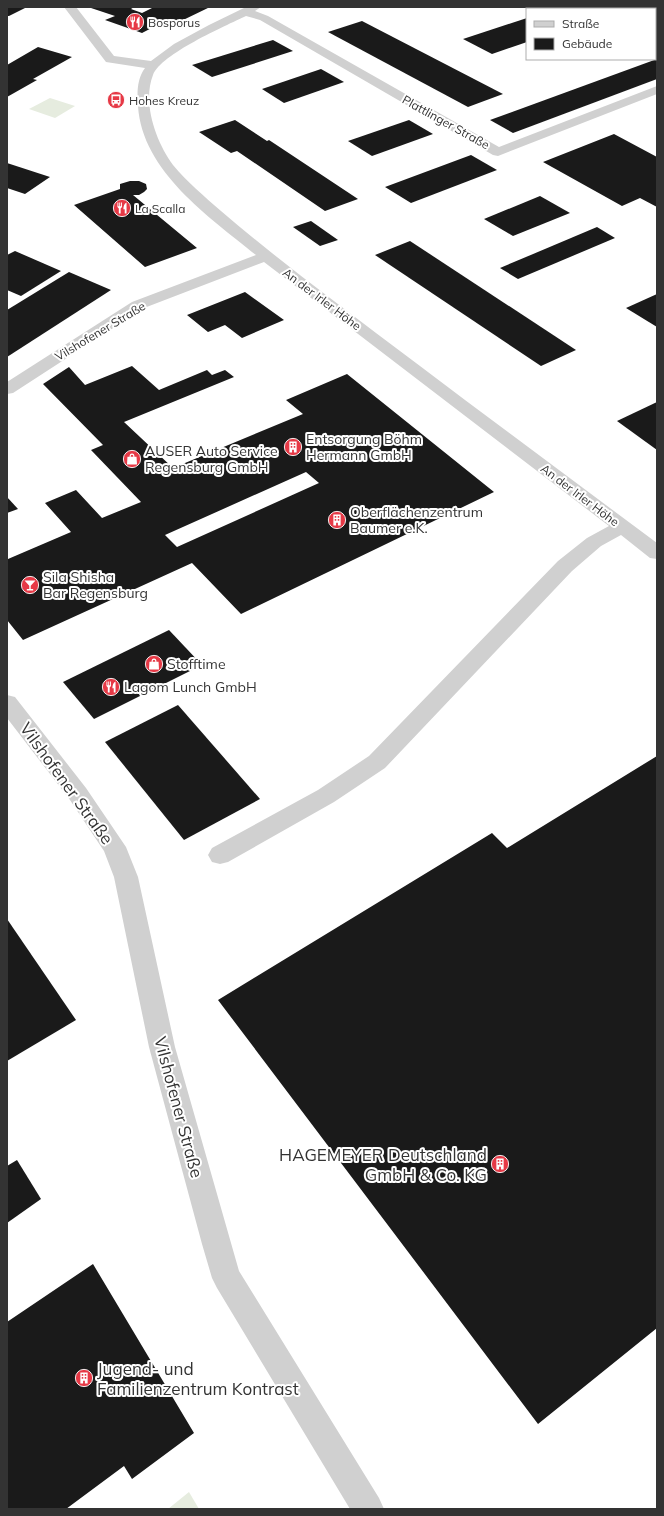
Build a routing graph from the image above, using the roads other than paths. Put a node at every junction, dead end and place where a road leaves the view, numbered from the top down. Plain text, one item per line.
1 (70, 7) edge
2 (250, 9) edge
3 (152, 65) junction
4 (657, 90) edge
5 (266, 256) junction
6 (7, 389) edge
7 (622, 527) junction
8 (657, 553) edge
9 (7, 703) edge
10 (220, 855) dead end
11 (368, 1509) edge

1 - 3 street
2 - 3 street
2 - 4 street, Plattlinger Straße
3 - 5 street, An der Irler Höhe
5 - 6 street, Vilshofener Straße
5 - 7 street, An der Irler Höhe
7 - 8 street, An der Irler Höhe
7 - 10 street
9 - 11 street, Vilshofener Straße

